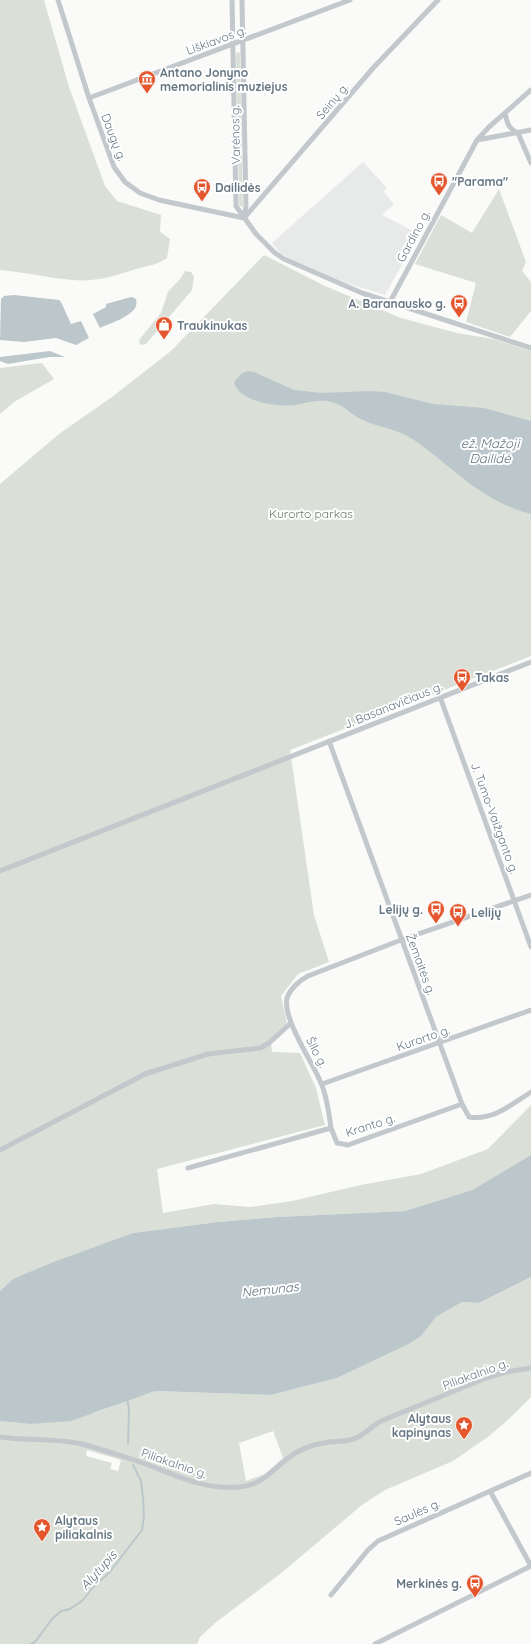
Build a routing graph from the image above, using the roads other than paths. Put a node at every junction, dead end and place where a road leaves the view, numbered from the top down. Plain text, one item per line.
1 (58, 0) edge
2 (232, 0) edge
3 (242, 0) edge
4 (350, 0) edge
5 (438, 0) edge
6 (243, 41) junction
7 (233, 45) junction
8 (531, 90) edge
9 (89, 98) junction
10 (505, 113) junction
11 (531, 130) edge
12 (518, 133) junction
13 (477, 140) junction
14 (531, 163) edge
15 (244, 218) junction
16 (390, 302) junction
17 (531, 348) edge
18 (531, 662) edge
19 (440, 697) junction
20 (329, 741) junction
21 (0, 871) edge
22 (531, 895) edge
23 (514, 901) junction
24 (401, 940) junction
25 (531, 947) edge
26 (531, 1010) edge
27 (291, 1023) junction
28 (440, 1044) junction
29 (322, 1084) junction
30 (531, 1092) edge
31 (462, 1104) junction
32 (331, 1128) junction
33 (0, 1150) edge
34 (188, 1168) dead end
35 (531, 1368) edge
36 (0, 1437) edge
37 (531, 1473) edge
38 (490, 1491) junction
39 (531, 1566) edge
40 (331, 1595) dead end
41 (375, 1644) edge

1 - 9 street, Daugų g.
2 - 7 street, Varėnos g.
3 - 6 street, Varėnos g.
4 - 6 street, Liškiavos g.
5 - 15 street, Seinų g.
6 - 7 street, Liškiavos g.
6 - 15 street, Varėnos g.
7 - 9 street, Liškiavos g.
7 - 15 street, Varėnos g.
8 - 10 street, Gardino g.
9 - 15 street, Daugų g.
10 - 12 street
10 - 13 street, Gardino g.
11 - 12 street
12 - 13 street
12 - 14 street
13 - 16 street, Gardino g.
15 - 16 street
16 - 17 street
18 - 19 street, J. Basanavičiaus g.
19 - 20 street, J. Basanavičiaus g.
19 - 23 street, J. Tumo-Vaižganto g.
20 - 21 street, J. Basanavičiaus g.
20 - 24 street, Žemaitės g.
22 - 23 street
23 - 24 street
23 - 25 street, J. Tumo-Vaižganto g.
24 - 27 street, Šilo g.
24 - 28 street, Žemaitės g.
26 - 28 street, Kurorto g.
27 - 29 street, Šilo g.
27 - 33 street
28 - 29 street, Kurorto g.
28 - 31 street, Žemaitės g.
29 - 32 street, Šilo g.
30 - 31 street
31 - 32 street, Kranto g.
32 - 34 street, Kranto g.
35 - 36 street, Piliakalnio g.
37 - 38 street, Saulės g.
38 - 39 street
38 - 40 street, Saulės g.
39 - 41 street

